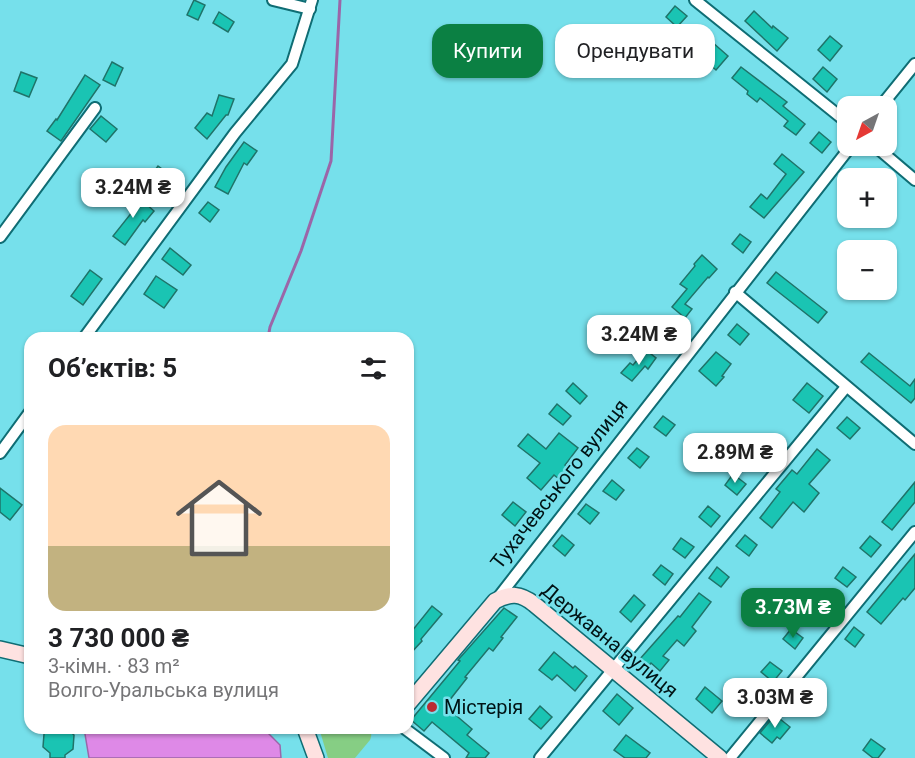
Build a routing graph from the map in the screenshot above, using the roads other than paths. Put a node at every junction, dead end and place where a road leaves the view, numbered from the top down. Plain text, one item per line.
1 (273, 0) edge
2 (695, 0) edge
3 (311, 4) edge
4 (915, 64) edge
5 (889, 96) edge
6 (95, 108) dead end
7 (837, 114) edge
8 (843, 156) edge
9 (887, 156) edge
10 (915, 180) edge
11 (0, 237) edge
12 (735, 292) junction
13 (88, 332) edge
14 (846, 387) junction
15 (24, 420) edge
16 (915, 444) edge
17 (0, 453) edge
18 (915, 532) edge
19 (495, 601) junction
20 (0, 649) edge
21 (24, 655) edge
22 (613, 668) junction
23 (414, 697) edge
24 (307, 734) edge
25 (412, 734) edge
26 (316, 758) edge
27 (444, 758) edge
28 (540, 758) edge
29 (720, 758) edge
30 (730, 758) edge

1 - 3 street
2 - 7 street
3 - 13 street
4 - 5 street
6 - 11 street
8 - 12 street, Тухачевського вулиця
9 - 10 street
12 - 14 street
12 - 19 street, Тухачевського вулиця
14 - 16 street
14 - 22 street
15 - 17 street
18 - 30 street
19 - 22 main road, Державна вулиця
19 - 23 main road, Тухачевського вулиця
20 - 21 main road
22 - 28 street
22 - 29 main road, Державна вулиця
24 - 26 main road
25 - 27 street

